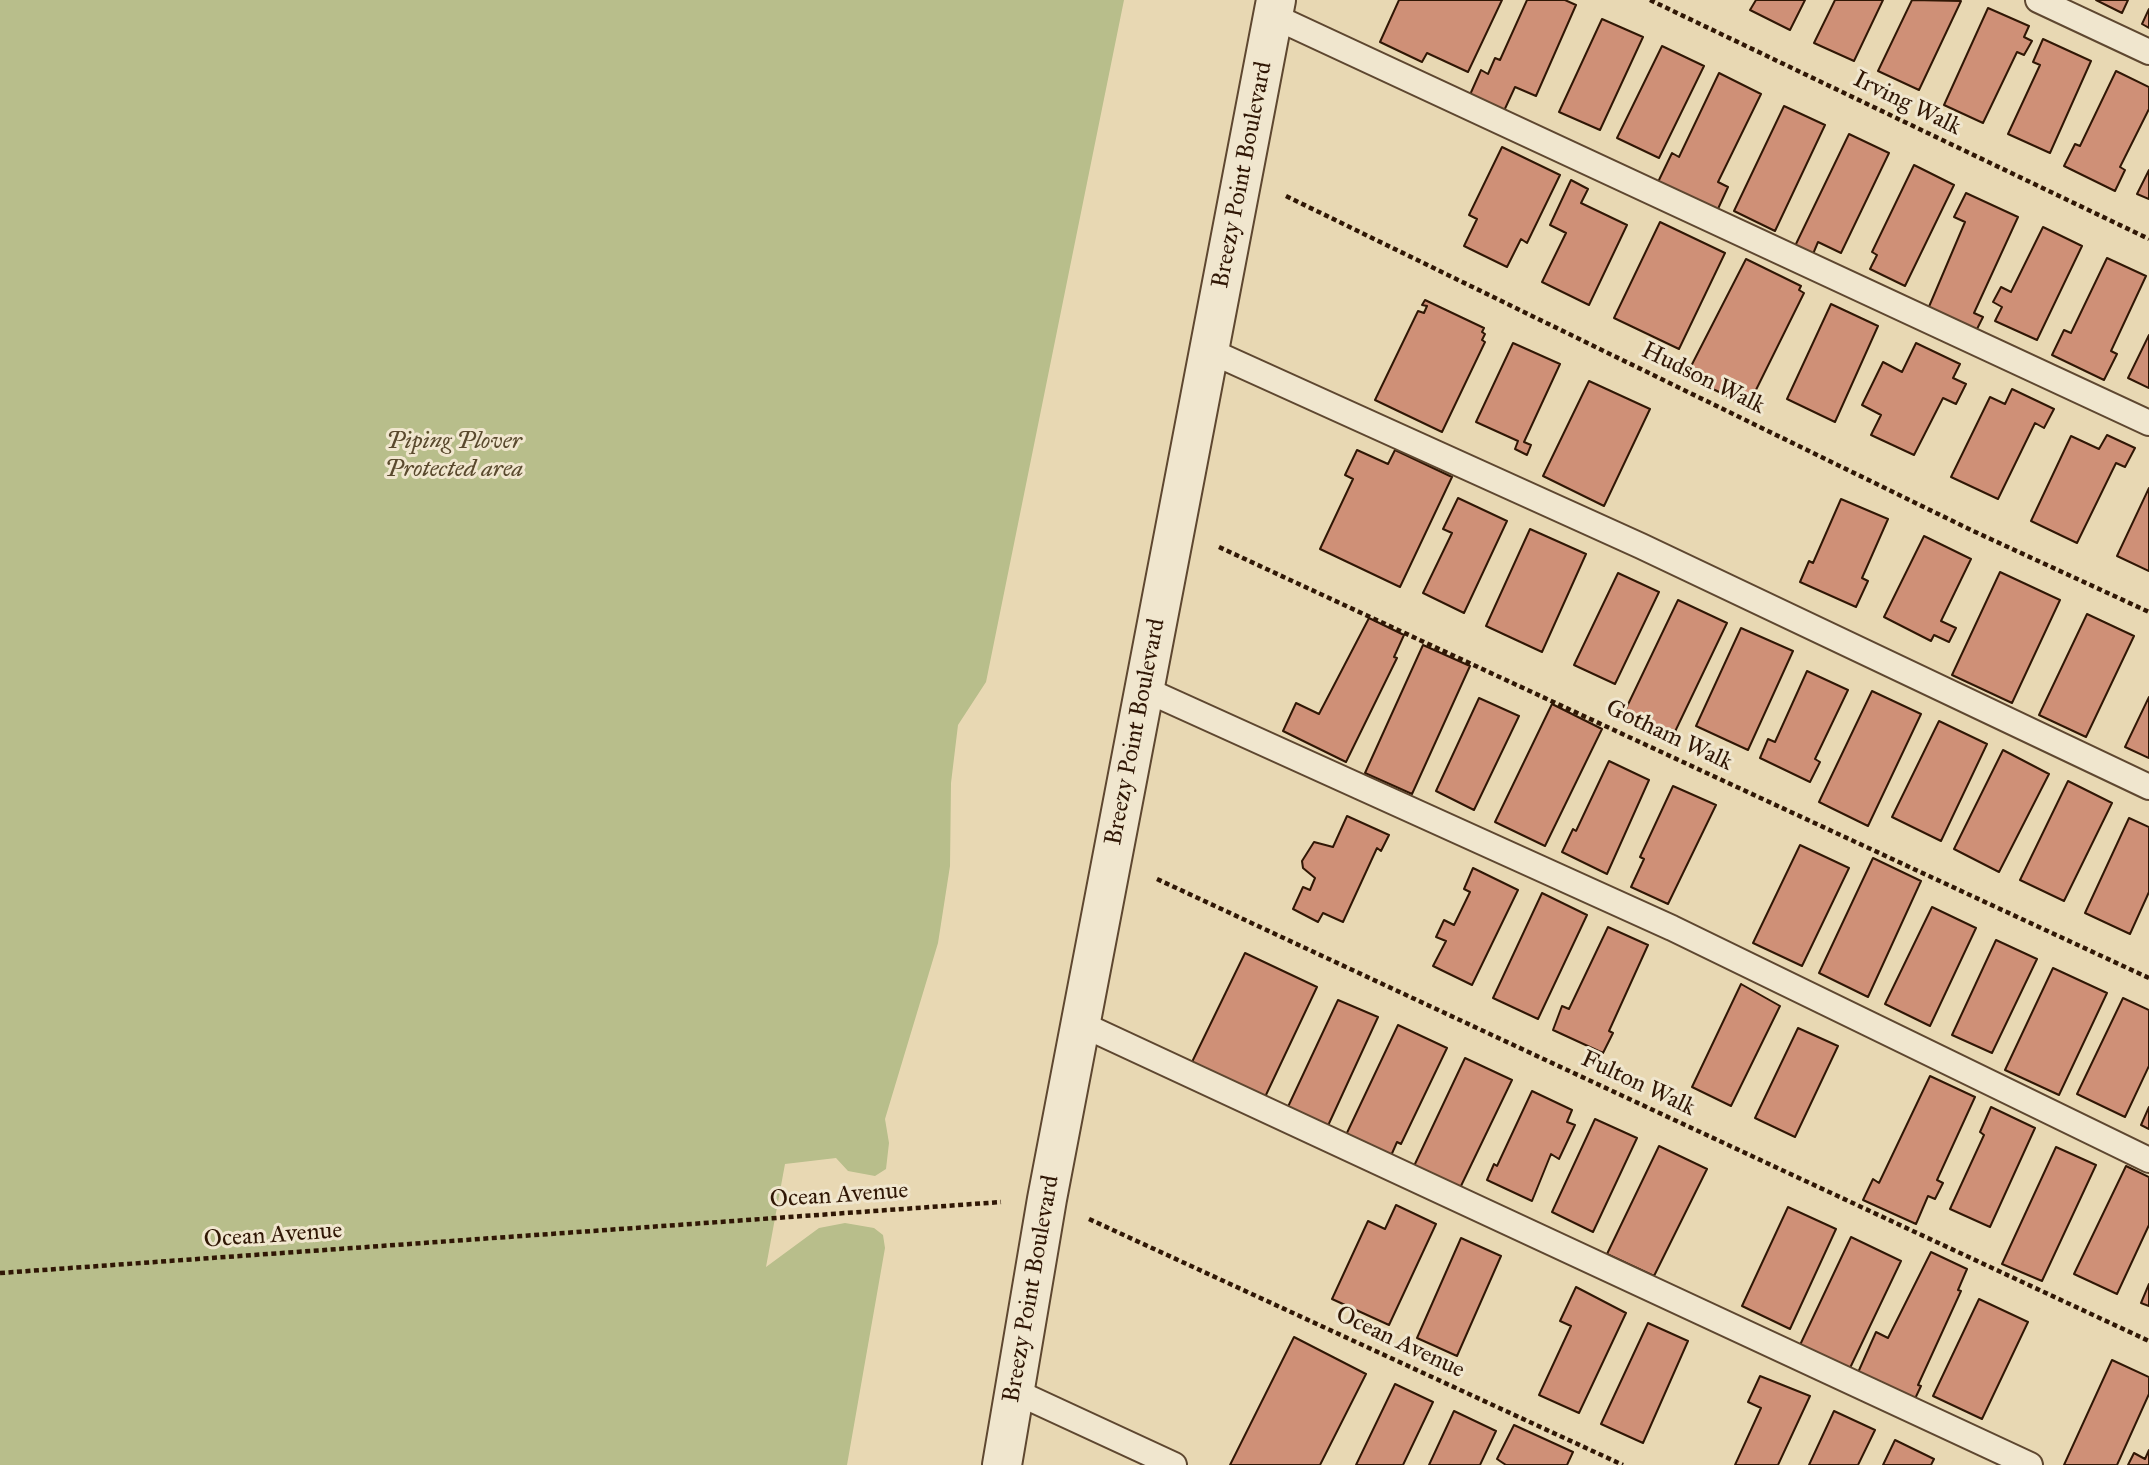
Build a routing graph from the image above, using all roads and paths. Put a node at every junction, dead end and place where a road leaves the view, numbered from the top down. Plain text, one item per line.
1 (1650, 0) edge
2 (2038, 0) edge
3 (1274, 8) edge
4 (2149, 52) edge
5 (1243, 175) junction
6 (2149, 239) edge
7 (1210, 351) junction
8 (2149, 423) edge
9 (1175, 526) junction
10 (2149, 612) edge
11 (1144, 689) junction
12 (2149, 787) edge
13 (1112, 858) junction
14 (2149, 978) edge
15 (1081, 1024) junction
16 (2149, 1160) edge
17 (1047, 1199) junction
18 (0, 1272) edge
19 (2149, 1340) edge
20 (1014, 1391) junction
21 (1002, 1465) edge
22 (1174, 1465) edge
23 (1623, 1465) edge
24 (2030, 1465) edge

1 - 6 path, Irving Walk
2 - 4 lane
3 - 5 street, Breezy Point Boulevard
3 - 8 lane
5 - 7 street, Breezy Point Boulevard
5 - 10 path, Hudson Walk
7 - 9 street, Breezy Point Boulevard
7 - 12 lane
9 - 11 street, Breezy Point Boulevard
9 - 14 path, Gotham Walk
11 - 13 street, Breezy Point Boulevard
11 - 16 lane
13 - 15 street, Breezy Point Boulevard
13 - 19 path, Fulton Walk
15 - 17 street, Breezy Point Boulevard
15 - 24 lane
17 - 18 path, Ocean Avenue
17 - 20 street, Breezy Point Boulevard
17 - 23 path, Ocean Avenue
20 - 21 street, Breezy Point Boulevard
20 - 22 lane

